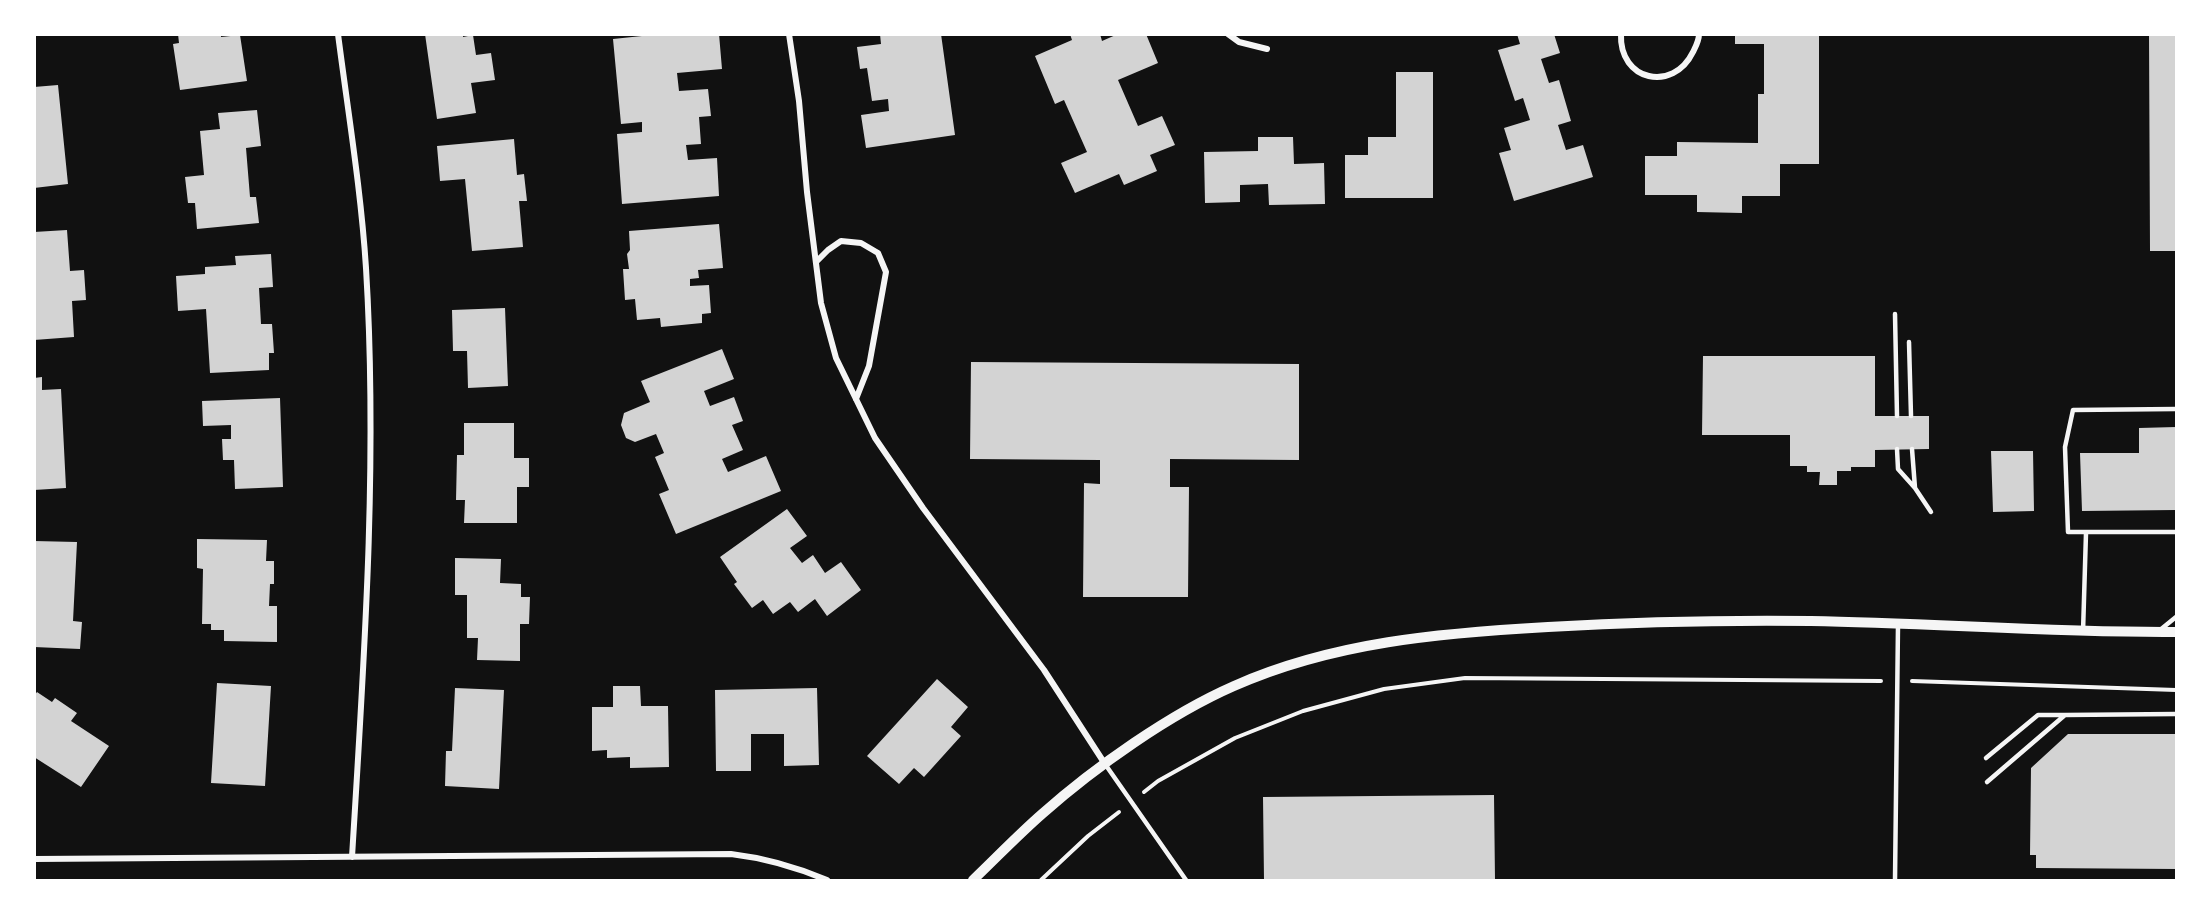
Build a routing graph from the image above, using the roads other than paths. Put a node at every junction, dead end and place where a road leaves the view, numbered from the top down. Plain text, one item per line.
1 (338, 34) edge
2 (789, 34) edge
3 (1228, 34) edge
4 (1622, 34) edge
5 (1699, 34) edge
6 (1267, 49) dead end
7 (816, 262) junction
8 (1895, 314) dead end
9 (1909, 342) dead end
10 (856, 399) junction
11 (2176, 409) edge
12 (1897, 416) dead end
13 (1911, 416) dead end
14 (1897, 449) dead end
15 (1912, 449) dead end
16 (1915, 488) junction
17 (1931, 512) dead end
18 (2176, 532) edge
19 (2086, 533) junction
20 (2176, 617) edge
21 (1898, 625) junction
22 (2083, 632) junction
23 (2158, 632) junction
24 (2176, 632) edge
25 (2176, 714) edge
26 (2065, 715) junction
27 (1986, 758) dead end
28 (1105, 764) junction
29 (1987, 782) dead end
30 (352, 857) junction
31 (34, 859) edge
32 (827, 880) edge
33 (973, 880) edge
34 (1186, 880) edge
35 (1895, 880) edge

1 - 30 street
2 - 7 street
3 - 6 street
4 - 5 street
7 - 10 street
7 - 10 street
8 - 12 lane
9 - 13 lane
10 - 28 street
11 - 19 lane
14 - 16 lane
15 - 16 lane
16 - 17 lane
18 - 19 lane
19 - 22 lane
20 - 23 lane
21 - 22 street
21 - 28 street
21 - 35 lane
22 - 23 street
23 - 24 street
25 - 26 lane
26 - 27 lane
26 - 29 lane
28 - 33 street
28 - 34 lane
30 - 31 street
30 - 32 street

